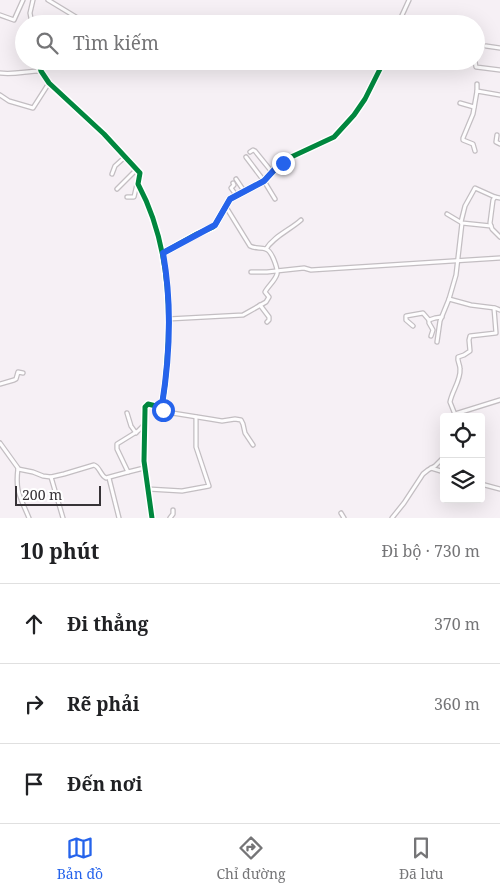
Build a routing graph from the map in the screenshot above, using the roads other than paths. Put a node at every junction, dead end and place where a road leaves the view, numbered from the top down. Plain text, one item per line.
1 (23, 0) edge
2 (33, 0) edge
3 (48, 0) edge
4 (409, 0) edge
5 (0, 15) edge
6 (16, 15) edge
7 (30, 15) edge
8 (73, 15) edge
9 (402, 15) edge
10 (15, 18) edge
11 (486, 46) dead end
12 (500, 48) edge
13 (485, 68) edge
14 (380, 70) edge
15 (500, 70) edge
16 (41, 71) joint
17 (0, 73) edge
18 (49, 82) junction
19 (477, 84) dead end
20 (477, 91) junction
21 (0, 95) edge
22 (500, 95) edge
23 (460, 103) dead end
24 (474, 107) junction
25 (497, 136) dead end
26 (500, 144) edge
27 (475, 151) dead end
28 (250, 152) dead end
29 (125, 157) junction
30 (246, 158) dead end
31 (137, 169) junction
32 (272, 172) junction
33 (112, 174) dead end
34 (236, 179) dead end
35 (264, 181) junction
36 (233, 183) dead end
37 (138, 184) junction
38 (117, 188) dead end
39 (244, 191) junction
40 (236, 195) junction
41 (128, 197) dead end
42 (495, 197) junction
43 (500, 198) edge
44 (275, 199) dead end
45 (226, 207) junction
46 (447, 214) dead end
47 (301, 220) dead end
48 (462, 223) junction
49 (491, 226) junction
50 (500, 237) edge
51 (266, 249) junction
52 (163, 253) junction
53 (500, 258) edge
54 (458, 261) junction
55 (277, 271) junction
56 (251, 272) dead end
57 (449, 299) junction
58 (500, 303) edge
59 (260, 305) junction
60 (497, 309) edge
61 (442, 317) junction
62 (168, 318) junction
63 (429, 320) junction
64 (267, 322) dead end
65 (413, 326) dead end
66 (430, 336) dead end
67 (436, 342) dead end
68 (23, 373) dead end
69 (0, 384) edge
70 (500, 400) edge
71 (160, 407) junction
72 (127, 413) dead end
73 (454, 413) edge
74 (461, 413) edge
75 (196, 417) junction
76 (144, 424) junction
77 (136, 432) junction
78 (253, 446) dead end
79 (1, 447) edge
80 (443, 458) edge
81 (144, 468) junction
82 (431, 468) junction
83 (18, 469) junction
84 (440, 471) edge
85 (128, 472) junction
86 (51, 477) junction
87 (108, 478) junction
88 (485, 485) edge
89 (148, 489) junction
90 (500, 489) edge
91 (173, 510) dead end
92 (341, 513) dead end
93 (28, 518) edge
94 (63, 518) edge
95 (119, 518) edge
96 (152, 518) edge
97 (170, 518) edge
98 (344, 518) edge
99 (392, 518) edge

1 - 6 street
2 - 7 street
3 - 8 street
4 - 9 street
5 - 10 street
11 - 12 street
13 - 15 street
14 - 32 street
16 - 17 street
16 - 18 street
18 - 21 street
18 - 29 street
19 - 20 street
20 - 22 street
20 - 24 street
23 - 24 street
24 - 27 street
25 - 26 street
28 - 32 street
29 - 31 street
29 - 33 street
30 - 35 street
31 - 37 street
31 - 38 street
32 - 35 street
34 - 39 street
35 - 39 street
35 - 44 street
36 - 40 street
37 - 41 street
37 - 52 street
39 - 40 street
40 - 45 street
42 - 43 street
42 - 48 street
42 - 49 street
45 - 51 street
45 - 52 street
46 - 48 street
47 - 51 street
48 - 49 street
48 - 54 street
49 - 50 street
51 - 55 street
52 - 62 street
53 - 54 street
54 - 55 street
54 - 57 street
55 - 56 street
55 - 59 street
57 - 60 street
57 - 61 street
58 - 60 street
59 - 62 street
59 - 64 street
60 - 73 street
61 - 63 street
61 - 67 street
62 - 71 street
63 - 65 street
63 - 66 street
68 - 69 street
70 - 74 street
71 - 75 street
71 - 76 street
72 - 77 street
75 - 78 street
75 - 89 street
76 - 77 street
76 - 81 street
77 - 85 street
79 - 83 street
80 - 82 street
81 - 85 street
81 - 89 street
82 - 84 street
82 - 99 street
83 - 86 street
83 - 93 street
85 - 87 street
86 - 87 street
86 - 94 street
87 - 95 street
88 - 90 street
89 - 96 street
91 - 97 street
92 - 98 street

